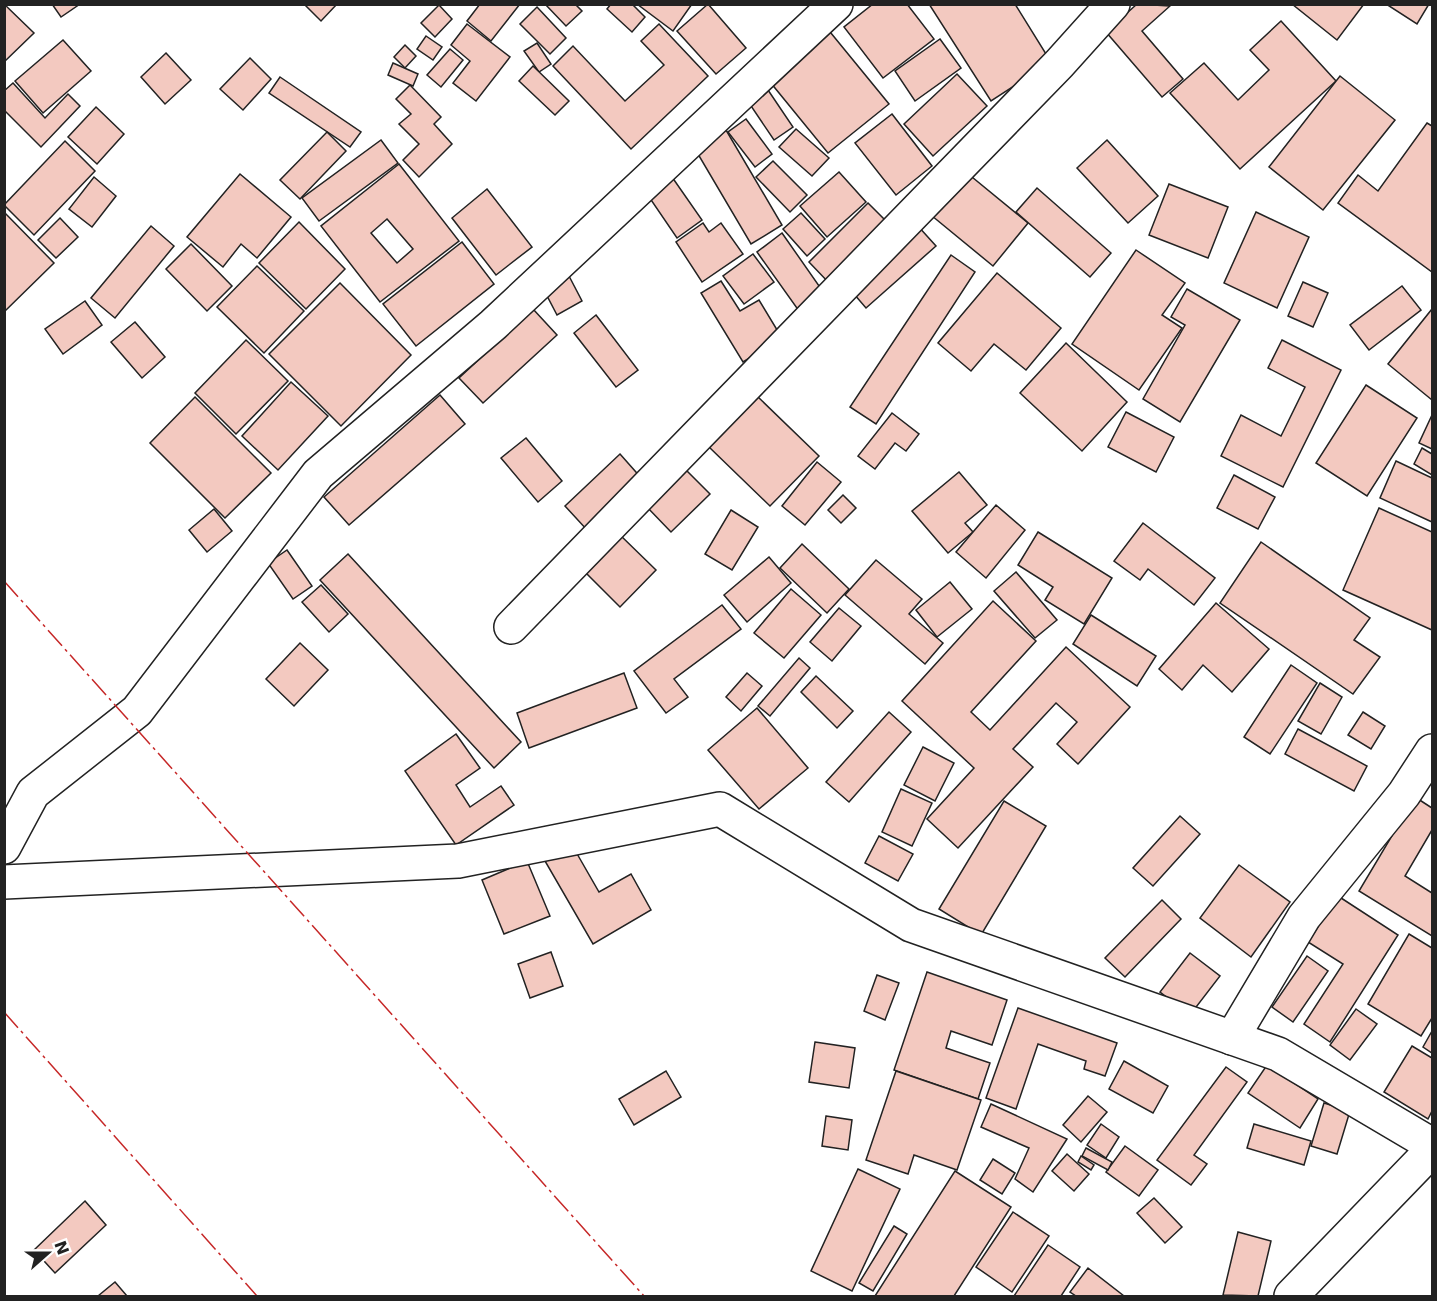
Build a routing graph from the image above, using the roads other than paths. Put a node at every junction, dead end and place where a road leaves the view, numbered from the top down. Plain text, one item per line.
1 (836, 4) edge
2 (1113, 4) edge
3 (511, 627) dead end
4 (1432, 751) edge
5 (4, 847) edge
6 (4, 882) edge
7 (1232, 1038) junction
8 (1432, 1147) edge
9 (1291, 1296) edge

1 - 5 street
2 - 3 street
4 - 7 street
6 - 7 street
7 - 8 street
8 - 9 street

